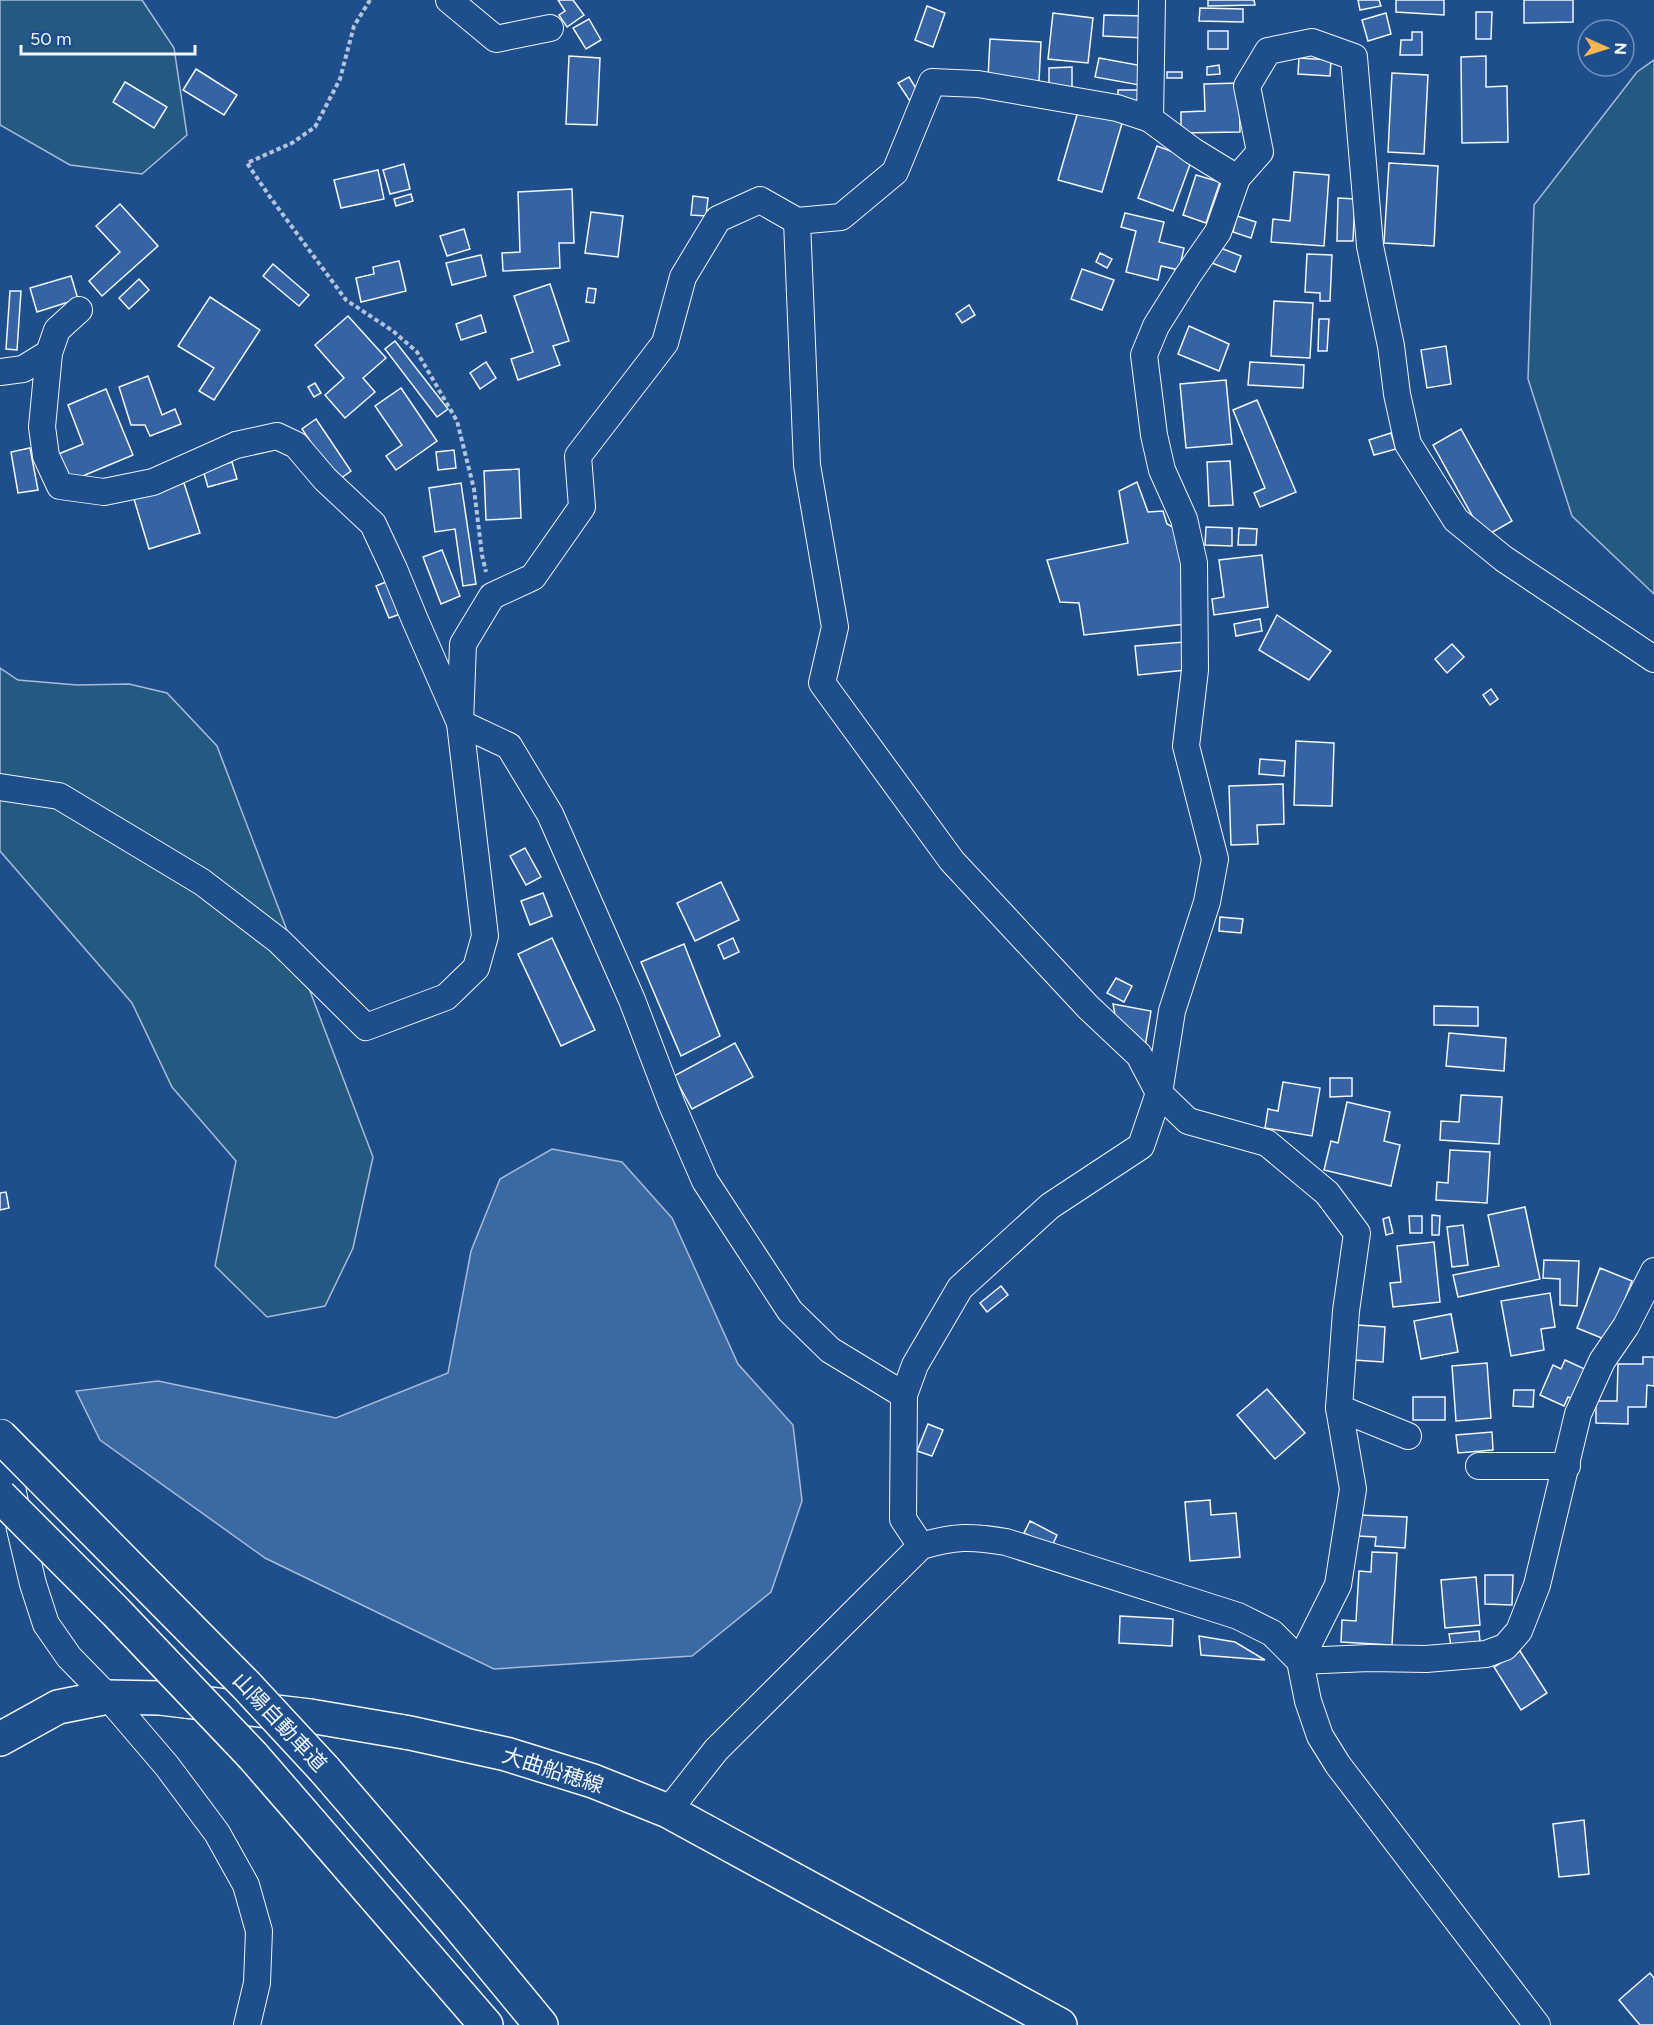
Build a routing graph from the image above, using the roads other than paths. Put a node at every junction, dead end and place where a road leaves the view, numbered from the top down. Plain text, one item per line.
1 (449, 0) edge
2 (1152, 0) edge
3 (550, 28) dead end
4 (1150, 119) junction
5 (1237, 178) junction
6 (797, 221) junction
7 (79, 310) dead end
8 (49, 353) junction
9 (0, 372) edge
10 (1654, 659) edge
11 (460, 723) junction
12 (0, 788) edge
13 (1159, 1093) junction
14 (1654, 1271) edge
15 (904, 1395) junction
16 (1339, 1408) junction
17 (0, 1424) edge
18 (0, 1436) edge
19 (1408, 1436) dead end
20 (1479, 1466) dead end
21 (1567, 1466) junction
22 (0, 1496) edge
23 (10, 1530) edge
24 (921, 1546) junction
25 (1300, 1661) junction
26 (108, 1697) junction
27 (0, 1738) edge
28 (668, 1811) junction
29 (247, 2025) edge
30 (486, 2025) edge
31 (541, 2025) edge
32 (1060, 2025) edge
33 (1537, 2025) edge

1 - 3 street
2 - 4 street
4 - 5 street
4 - 6 street
5 - 10 street
5 - 13 street
6 - 11 street
6 - 13 street
7 - 8 street
8 - 9 street
8 - 11 street
11 - 12 street
11 - 15 street
13 - 15 street
13 - 16 street
14 - 21 street
15 - 24 street
16 - 19 street
16 - 25 street
17 - 23 street
18 - 31 main road, 山陽自動車道, bridge
20 - 21 street
21 - 25 street
22 - 30 main road, 山陽自動車道, bridge
23 - 26 street
24 - 25 street
24 - 28 street
25 - 33 street
26 - 27 main road, 大曲船穂線
26 - 28 main road, 大曲船穂線
26 - 29 street
28 - 32 main road, 大曲船穂線

